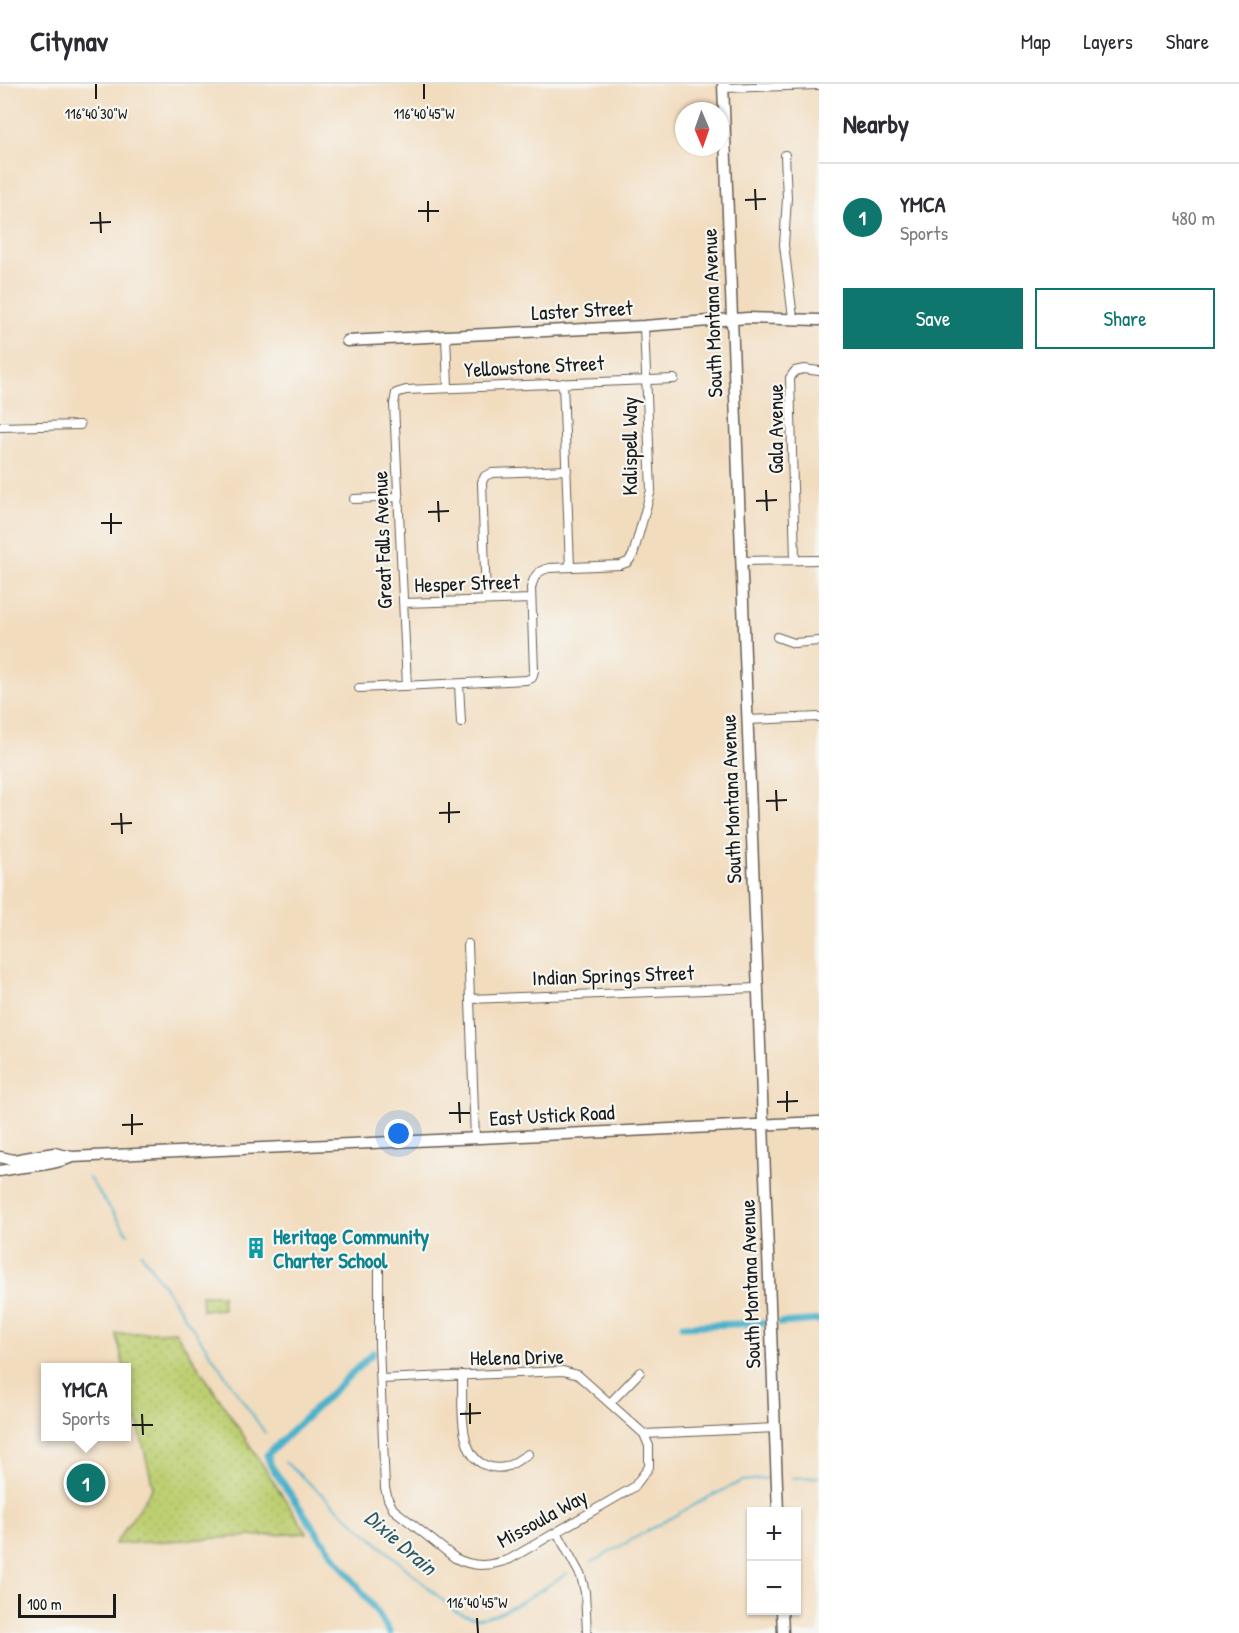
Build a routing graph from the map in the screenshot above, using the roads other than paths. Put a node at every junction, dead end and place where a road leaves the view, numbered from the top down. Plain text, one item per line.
1 (819, 85) edge
2 (723, 86) edge
3 (774, 86) edge
4 (785, 155) dead end
5 (793, 318) junction
6 (732, 320) junction
7 (819, 320) edge
8 (644, 327) junction
9 (446, 336) junction
10 (347, 341) dead end
11 (819, 371) edge
12 (647, 379) junction
13 (674, 379) dead end
14 (563, 383) junction
15 (448, 388) junction
16 (396, 393) joint
17 (80, 425) dead end
18 (0, 427) edge
19 (567, 470) junction
20 (399, 497) junction
21 (354, 499) dead end
22 (795, 560) junction
23 (819, 560) edge
24 (741, 561) junction
25 (570, 567) junction
26 (531, 598) junction
27 (486, 600) junction
28 (403, 603) junction
29 (777, 637) dead end
30 (819, 641) edge
31 (459, 684) junction
32 (407, 686) junction
33 (359, 688) dead end
34 (819, 717) edge
35 (747, 720) junction
36 (461, 723) dead end
37 (468, 944) dead end
38 (758, 988) junction
39 (470, 999) junction
40 (819, 1122) edge
41 (763, 1125) junction
42 (475, 1138) junction
43 (0, 1157) edge
44 (72, 1158) junction
45 (0, 1171) edge
46 (379, 1270) dead end
47 (640, 1372) dead end
48 (462, 1375) junction
49 (381, 1379) junction
50 (610, 1403) junction
51 (775, 1428) junction
52 (644, 1434) junction
53 (528, 1454) dead end
54 (778, 1507) edge
55 (557, 1532) junction
56 (782, 1615) edge
57 (587, 1633) edge
58 (783, 1633) edge

1 - 3 street
2 - 3 street
2 - 6 street, South Montana Avenue
4 - 5 street
5 - 6 street, Laster Street
5 - 7 street, Laster Street
6 - 8 street, Laster Street
6 - 24 street, South Montana Avenue
8 - 9 street, Laster Street
8 - 12 street, Kalispell Way
9 - 10 street, Laster Street
9 - 15 street
11 - 22 street, Gala Avenue
12 - 13 street, Yellowstone Street
12 - 14 street, Yellowstone Street
12 - 25 street, Kalispell Way
14 - 15 street, Yellowstone Street
14 - 19 street
15 - 16 street, Yellowstone Street
16 - 20 street, Great Falls Avenue
17 - 18 street
19 - 25 street
19 - 27 street
20 - 21 street
20 - 28 street, Great Falls Avenue
22 - 23 street
22 - 24 street
24 - 35 street, South Montana Avenue
25 - 26 street
26 - 27 street, Hesper Street
26 - 31 street
27 - 28 street, Hesper Street
28 - 32 street, Great Falls Avenue
29 - 30 street
31 - 32 street
31 - 36 street
32 - 33 street
34 - 35 street
35 - 38 street, South Montana Avenue
37 - 39 street
38 - 39 street, Indian Springs Street
38 - 41 street, South Montana Avenue
39 - 42 street
40 - 41 street, East Ustick Road
41 - 42 street, East Ustick Road
41 - 51 street, South Montana Avenue
42 - 44 street, East Ustick Road
43 - 44 street, East Ustick Road
44 - 45 street, East Ustick Road
46 - 49 street, Missoula Way
47 - 50 street
48 - 49 street, Helena Drive
48 - 50 street, Helena Drive
48 - 53 street
49 - 55 street, Missoula Way
50 - 52 street, Helena Drive
51 - 52 street
51 - 54 street, South Montana Avenue
52 - 55 street, Missoula Way
55 - 57 street
56 - 58 street

